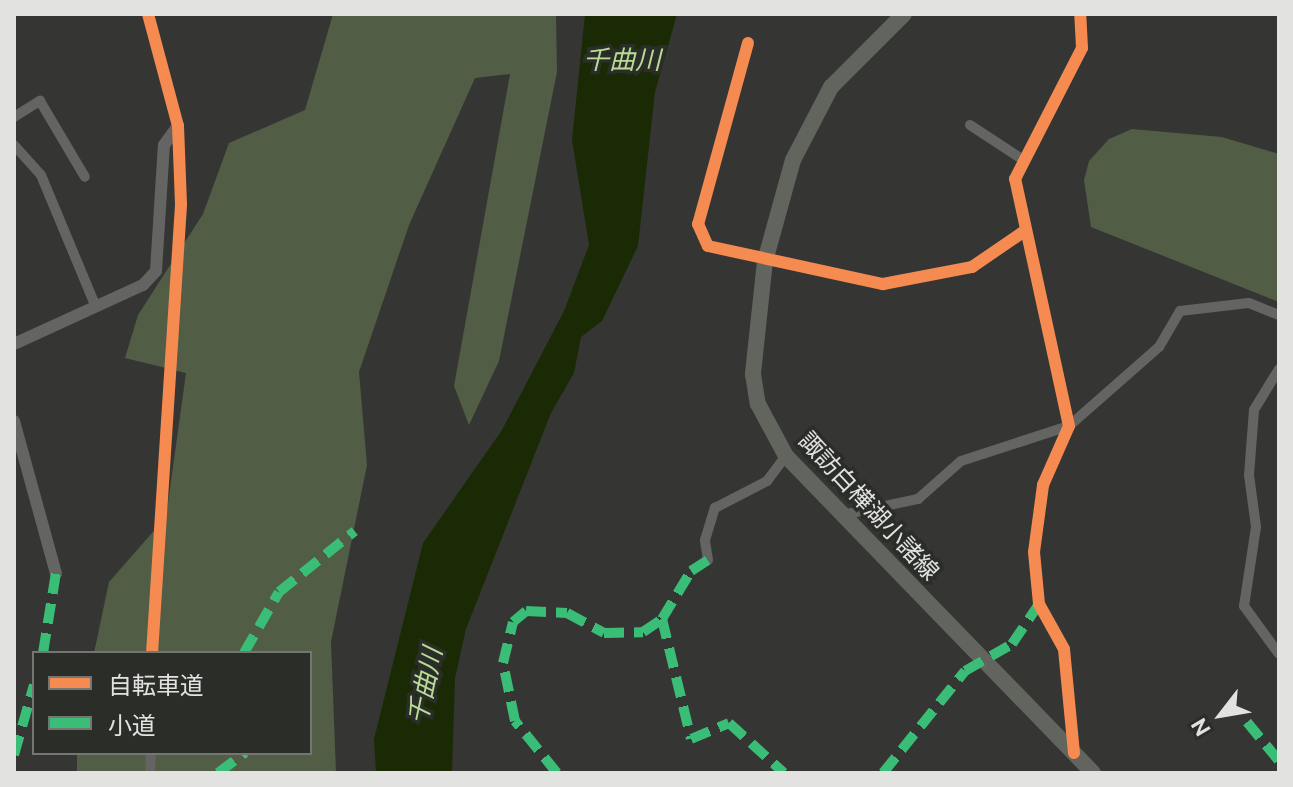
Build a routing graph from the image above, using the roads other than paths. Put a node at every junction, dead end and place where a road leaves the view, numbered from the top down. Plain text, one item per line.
1 (148, 14) edge
2 (904, 14) edge
3 (1080, 14) edge
4 (748, 43) dead end
5 (14, 117) edge
6 (970, 125) dead end
7 (178, 126) junction
8 (14, 145) edge
9 (1022, 159) junction
10 (85, 177) dead end
11 (1026, 230) junction
12 (765, 261) junction
13 (96, 307) junction
14 (1279, 315) edge
15 (14, 344) edge
16 (1279, 369) edge
17 (14, 421) edge
18 (1069, 426) junction
19 (786, 456) junction
20 (842, 515) junction
21 (708, 560) dead end
22 (56, 573) dead end
23 (152, 651) edge
24 (1279, 654) edge
25 (1074, 753) junction
26 (1093, 773) edge

1 - 7 street
2 - 12 main road, 諏訪白樺湖小諸線
3 - 9 street
4 - 12 street
5 - 10 street
6 - 9 street
7 - 13 street
7 - 23 street
8 - 13 street
9 - 11 street
11 - 12 street
11 - 18 street
12 - 19 main road, 諏訪白樺湖小諸線
13 - 15 street
14 - 18 street
16 - 24 street
17 - 22 street
18 - 20 street
18 - 25 street
19 - 20 main road, 諏訪白樺湖小諸線
19 - 21 street
20 - 25 main road, 諏訪白樺湖小諸線
25 - 26 main road, 諏訪白樺湖小諸線

